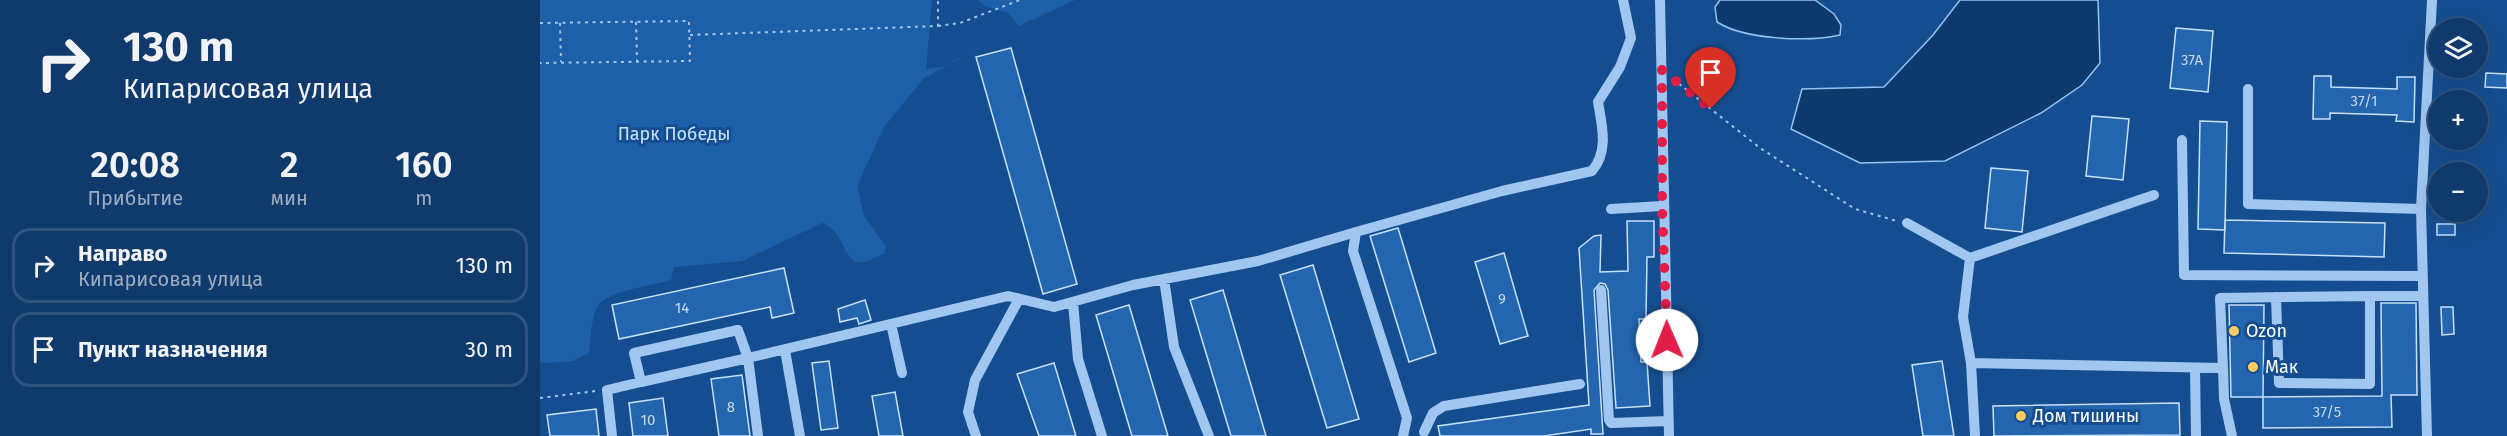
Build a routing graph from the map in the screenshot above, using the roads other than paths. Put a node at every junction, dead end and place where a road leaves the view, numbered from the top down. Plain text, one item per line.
1 (1623, 0) edge
2 (1660, 0) edge
3 (2432, 0) edge
4 (2248, 89) dead end
5 (2182, 140) dead end
6 (2154, 195) dead end
7 (1662, 207) junction
8 (1611, 209) dead end
9 (2421, 209) junction
10 (1907, 224) road end
11 (1356, 232) junction
12 (1970, 258) junction
13 (2421, 276) junction
14 (1164, 279) junction
15 (1600, 290) dead end
16 (2370, 296) junction
17 (2421, 296) junction
18 (2276, 297) junction
19 (1019, 299) junction
20 (1073, 302) junction
21 (891, 324) junction
22 (785, 350) junction
23 (748, 358) junction
24 (1971, 363) junction
25 (2223, 368) junction
26 (2196, 369) junction
27 (902, 373) dead end
28 (641, 382) junction
29 (1580, 384) dead end
30 (1407, 418) junction
31 (1668, 421) junction
32 (1425, 434) edge
33 (612, 436) edge
34 (758, 436) edge
35 (800, 436) edge
36 (976, 436) edge
37 (1102, 436) edge
38 (1209, 436) edge
39 (1404, 436) edge
40 (1668, 436) edge
41 (1975, 436) edge
42 (2196, 436) edge
43 (2232, 436) edge
44 (2427, 436) edge

1 - 11 street
2 - 7 street
3 - 9 street
4 - 9 street
5 - 13 street
6 - 12 street
7 - 8 street
7 - 31 street
9 - 13 street
10 - 12 street
11 - 14 street
11 - 30 street
12 - 24 street
13 - 17 street
14 - 20 street
14 - 38 street
15 - 31 street
16 - 17 street
16 - 18 street
16 - 18 street
17 - 44 street
18 - 25 street
19 - 20 street
19 - 21 street
19 - 36 street
20 - 37 street
21 - 22 street
21 - 27 street
22 - 23 street
22 - 35 street
23 - 28 street
23 - 28 street
23 - 34 street
24 - 26 street
24 - 41 street
25 - 26 street
25 - 43 street
26 - 42 street
28 - 33 street
29 - 32 street
30 - 32 street
30 - 39 street
31 - 40 street

